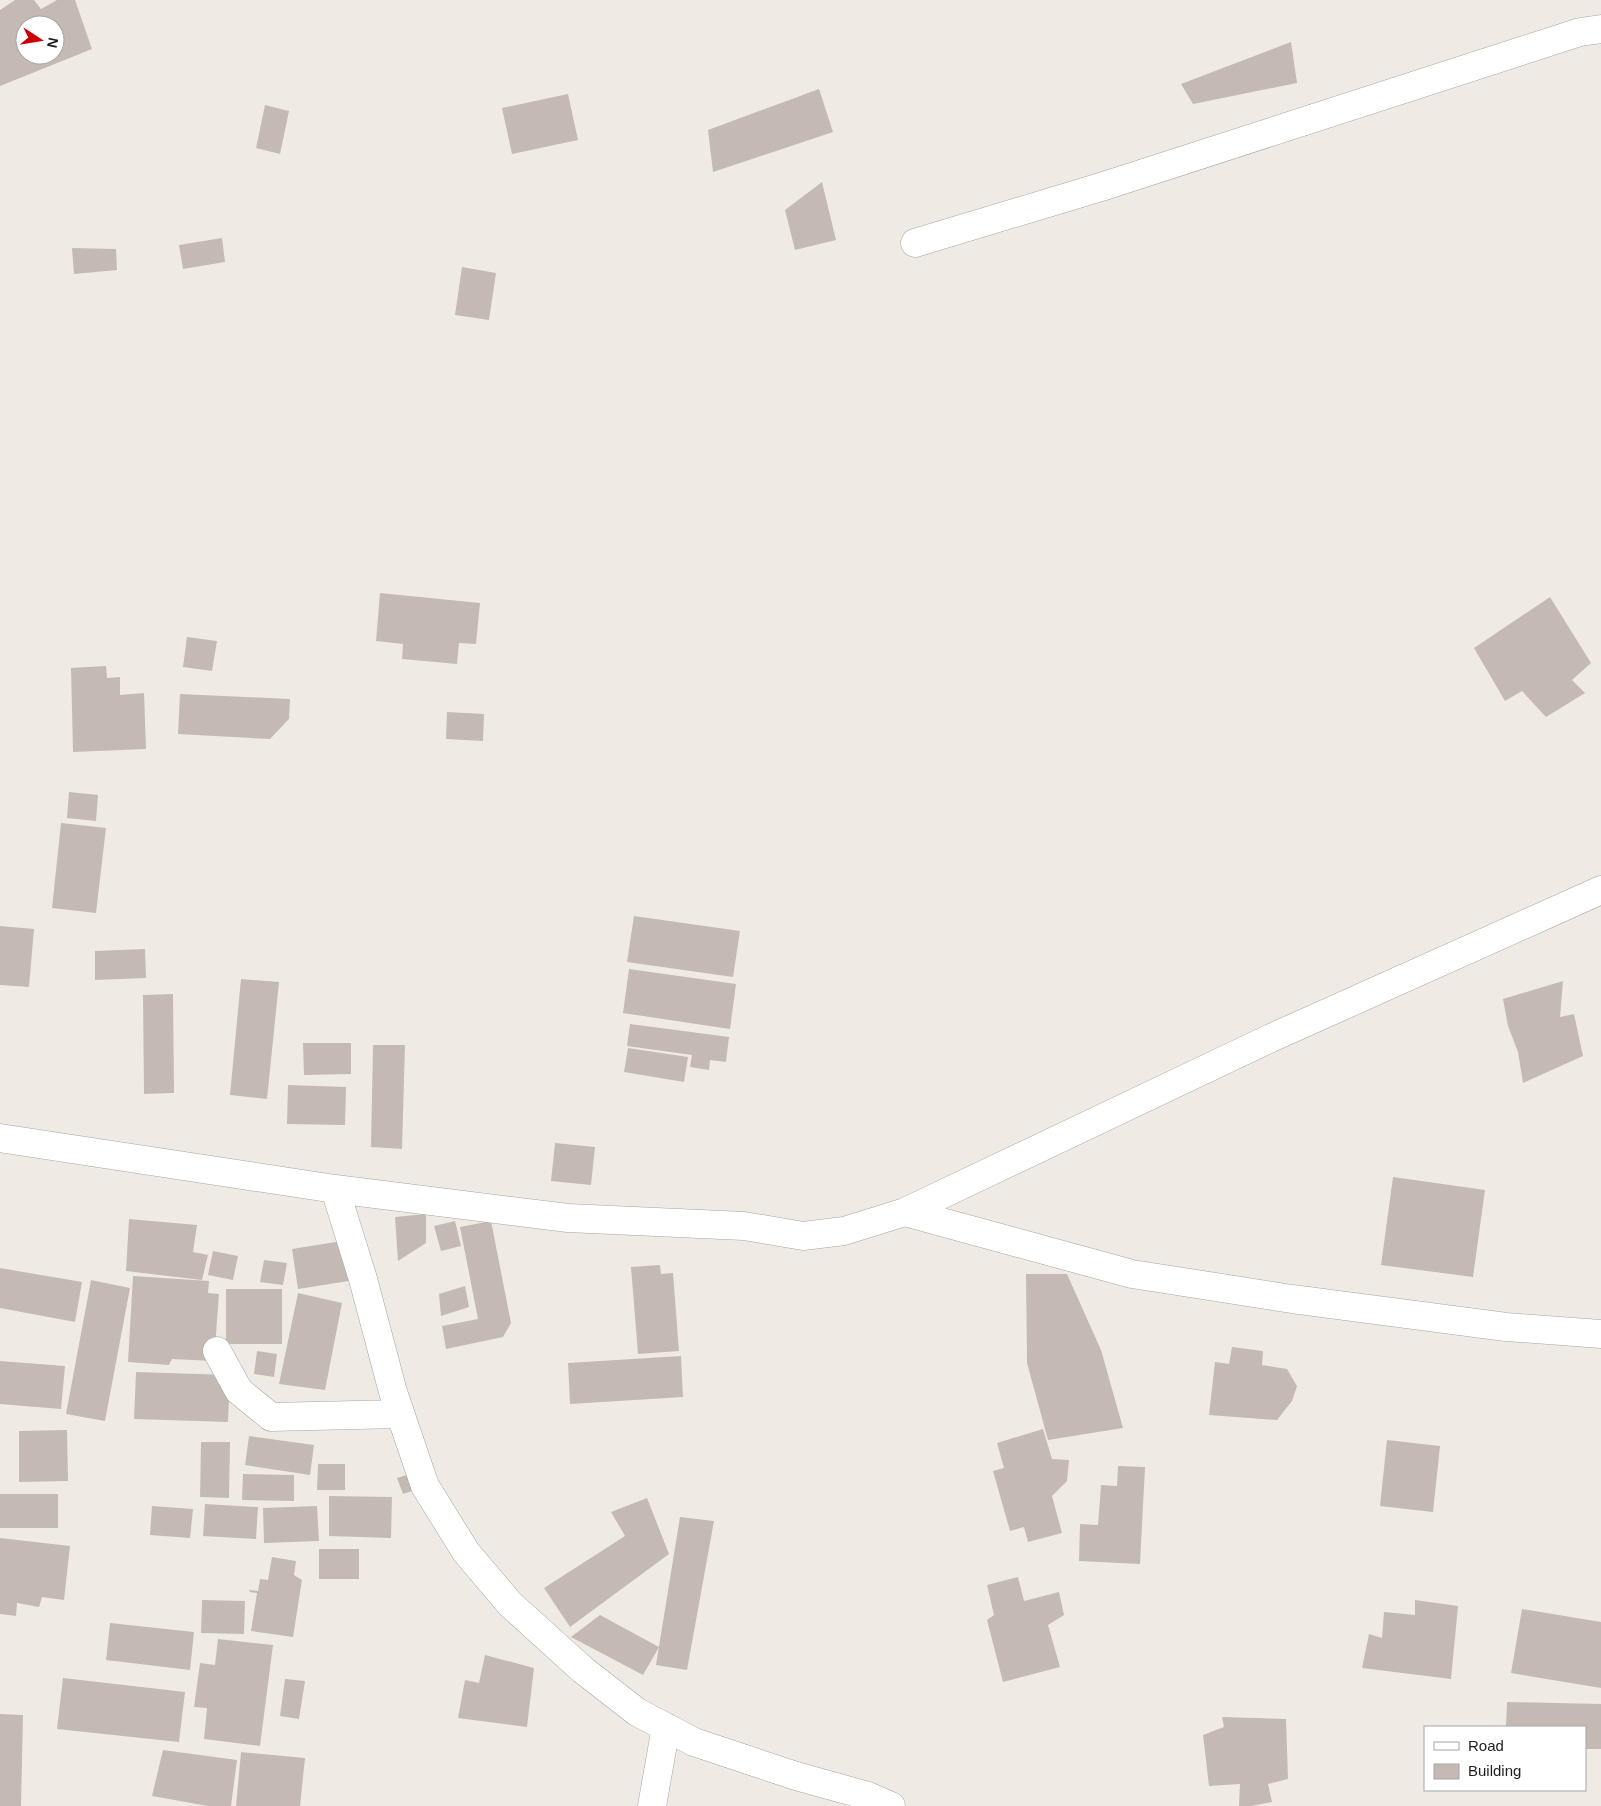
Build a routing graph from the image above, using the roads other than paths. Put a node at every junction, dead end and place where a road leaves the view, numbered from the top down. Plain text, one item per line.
1 (1601, 29) edge
2 (915, 243) dead end
3 (1601, 890) edge
4 (0, 1138) edge
5 (335, 1189) junction
6 (905, 1212) junction
7 (1601, 1334) edge
8 (217, 1351) dead end
9 (399, 1414) junction
10 (666, 1727) junction
11 (652, 1806) edge
12 (891, 1806) edge

1 - 2 street
3 - 6 street
4 - 5 street
5 - 6 street
5 - 9 street
6 - 7 street
8 - 9 street
9 - 10 street
10 - 11 street
10 - 12 street

